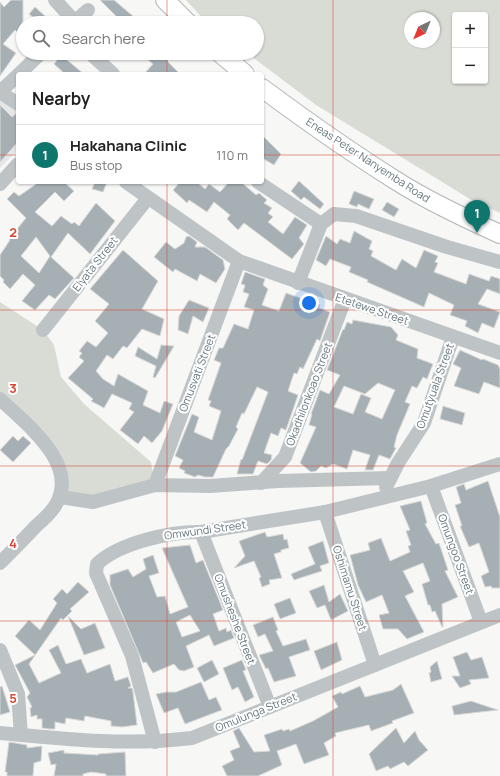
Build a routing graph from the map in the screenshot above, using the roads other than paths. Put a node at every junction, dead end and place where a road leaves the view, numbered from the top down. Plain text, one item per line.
1 (55, 0) edge
2 (165, 0) edge
3 (88, 10) dead end
4 (69, 16) edge
5 (81, 16) edge
6 (181, 16) edge
7 (33, 60) edge
8 (98, 60) edge
9 (228, 60) edge
10 (20, 72) edge
11 (111, 72) edge
12 (243, 72) edge
13 (16, 76) edge
14 (264, 89) edge
15 (0, 92) edge
16 (16, 103) edge
17 (16, 166) edge
18 (0, 184) edge
19 (129, 184) edge
20 (261, 184) edge
21 (148, 198) junction
22 (321, 224) junction
23 (500, 234) edge
24 (239, 261) junction
25 (500, 262) edge
26 (298, 283) junction
27 (346, 299) junction
28 (43, 330) dead end
29 (453, 337) junction
30 (500, 353) edge
31 (0, 399) edge
32 (500, 464) edge
33 (389, 478) junction
34 (261, 483) junction
35 (154, 485) junction
36 (430, 486) junction
37 (60, 497) junction
38 (385, 497) junction
39 (325, 512) junction
40 (201, 532) junction
41 (2, 556) edge
42 (500, 615) edge
43 (480, 622) junction
44 (0, 650) edge
45 (375, 665) junction
46 (270, 707) junction
47 (0, 733) edge
48 (21, 735) junction
49 (155, 742) junction

1 - 4 street
2 - 6 main road
3 - 5 street
7 - 10 street
8 - 11 street
9 - 12 main road
13 - 15 street
14 - 23 main road, Eneas Peter Nanyemba Road
15 - 16 street
17 - 18 street
19 - 21 street, Etetewe Street
20 - 22 street
21 - 24 street, Etetewe Street
21 - 28 street, Elyata Street
22 - 25 street
22 - 26 street
24 - 26 street, Etetewe Street
24 - 35 street, Omusvati Street
26 - 27 street, Etetewe Street
27 - 29 street, Etetewe Street
27 - 34 street, Okadhilonkoao Street
29 - 30 street, Etetewe Street
29 - 33 street, Omutyuala Street
31 - 37 street
32 - 36 street, Omwundi Street
33 - 34 street
33 - 38 street, Omutyuala Street
34 - 35 street
35 - 37 street
36 - 38 street, Omwundi Street
36 - 43 street, Omungoo Street
37 - 41 street
38 - 39 street, Omwundi Street
39 - 40 street, Omwundi Street
39 - 45 street, Oshimamu Street
40 - 46 street, Omusheshe Street
40 - 49 street, Omwundi Street
42 - 43 street, Omulunga Street
43 - 45 street, Omulunga Street
44 - 48 street
45 - 46 street, Omulunga Street
46 - 49 street, Omulunga Street
47 - 48 street, Omulunga Street
48 - 49 street, Omulunga Street

